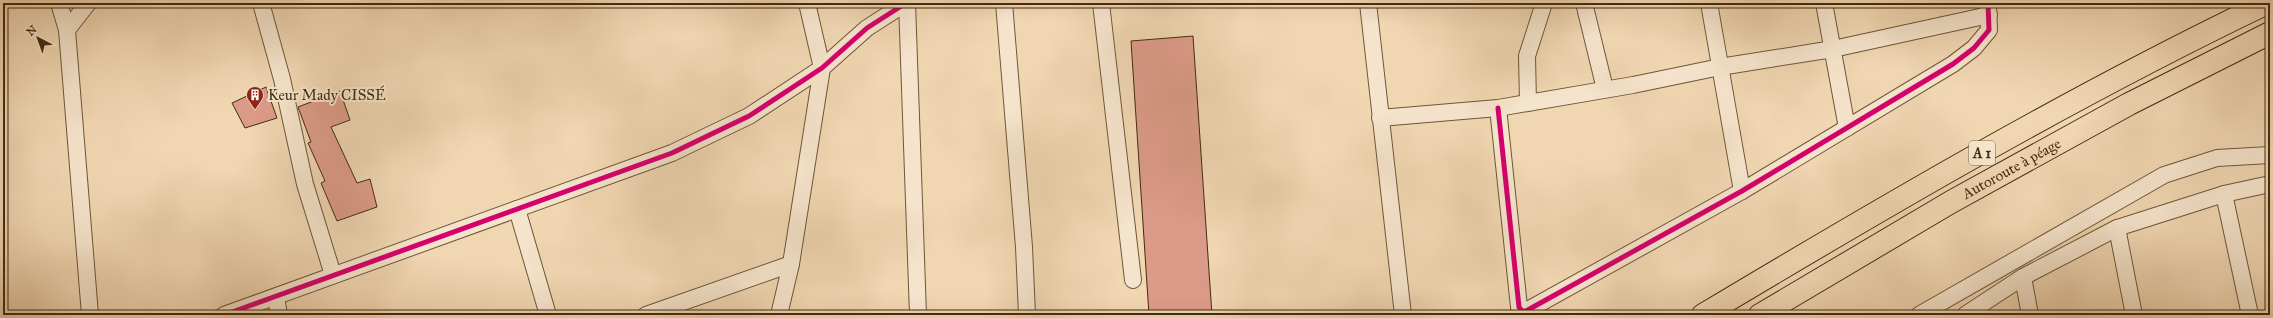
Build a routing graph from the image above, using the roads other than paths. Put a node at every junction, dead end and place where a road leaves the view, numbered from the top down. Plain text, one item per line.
1 (59, 3) edge
2 (88, 3) edge
3 (261, 3) edge
4 (807, 3) edge
5 (906, 3) edge
6 (1004, 3) edge
7 (1101, 3) edge
8 (1368, 3) edge
9 (1544, 3) edge
10 (1584, 3) edge
11 (1709, 3) edge
12 (1824, 3) edge
13 (2267, 3) edge
14 (1988, 9) edge
15 (67, 30) junction
16 (2270, 33) edge
17 (1833, 49) junction
18 (1720, 67) junction
19 (822, 68) junction
20 (1605, 89) junction
21 (1528, 102) junction
22 (1498, 108) junction
23 (1380, 118) junction
24 (1847, 128) junction
25 (2270, 155) edge
26 (2270, 184) edge
27 (1742, 191) junction
28 (2224, 194) junction
29 (517, 209) junction
30 (2117, 228) junction
31 (791, 264) junction
32 (333, 275) junction
33 (2023, 277) junction
34 (1133, 280) dead end
35 (276, 297) junction
36 (90, 315) edge
37 (224, 315) edge
38 (279, 315) edge
39 (548, 315) edge
40 (646, 315) edge
41 (779, 315) edge
42 (918, 315) edge
43 (1027, 315) edge
44 (1403, 315) edge
45 (1703, 315) edge
46 (1760, 315) edge
47 (1919, 315) edge
48 (1965, 315) edge
49 (2030, 315) edge
50 (2134, 315) edge
51 (2250, 315) edge

1 - 15 street
2 - 15 street
3 - 32 street
4 - 19 street
5 - 19 street
5 - 42 street
6 - 43 street
7 - 34 street
8 - 23 street
9 - 21 street
10 - 20 street
11 - 18 street
12 - 17 street
13 - 45 highway, A 1
14 - 17 street
14 - 24 street
15 - 36 street
16 - 46 highway, Autoroute à péage / A 1
17 - 18 street
17 - 24 street
18 - 20 street
18 - 27 street
19 - 29 street
19 - 31 street
20 - 21 street
21 - 22 street
22 - 23 street
22 - 27 street
23 - 44 street
24 - 27 street
25 - 47 street
26 - 28 street
28 - 30 street
28 - 51 street
29 - 32 street
29 - 39 street
30 - 33 street
30 - 50 street
31 - 40 street
31 - 41 street
32 - 35 street
33 - 48 street
33 - 49 street
35 - 37 street
35 - 38 street

